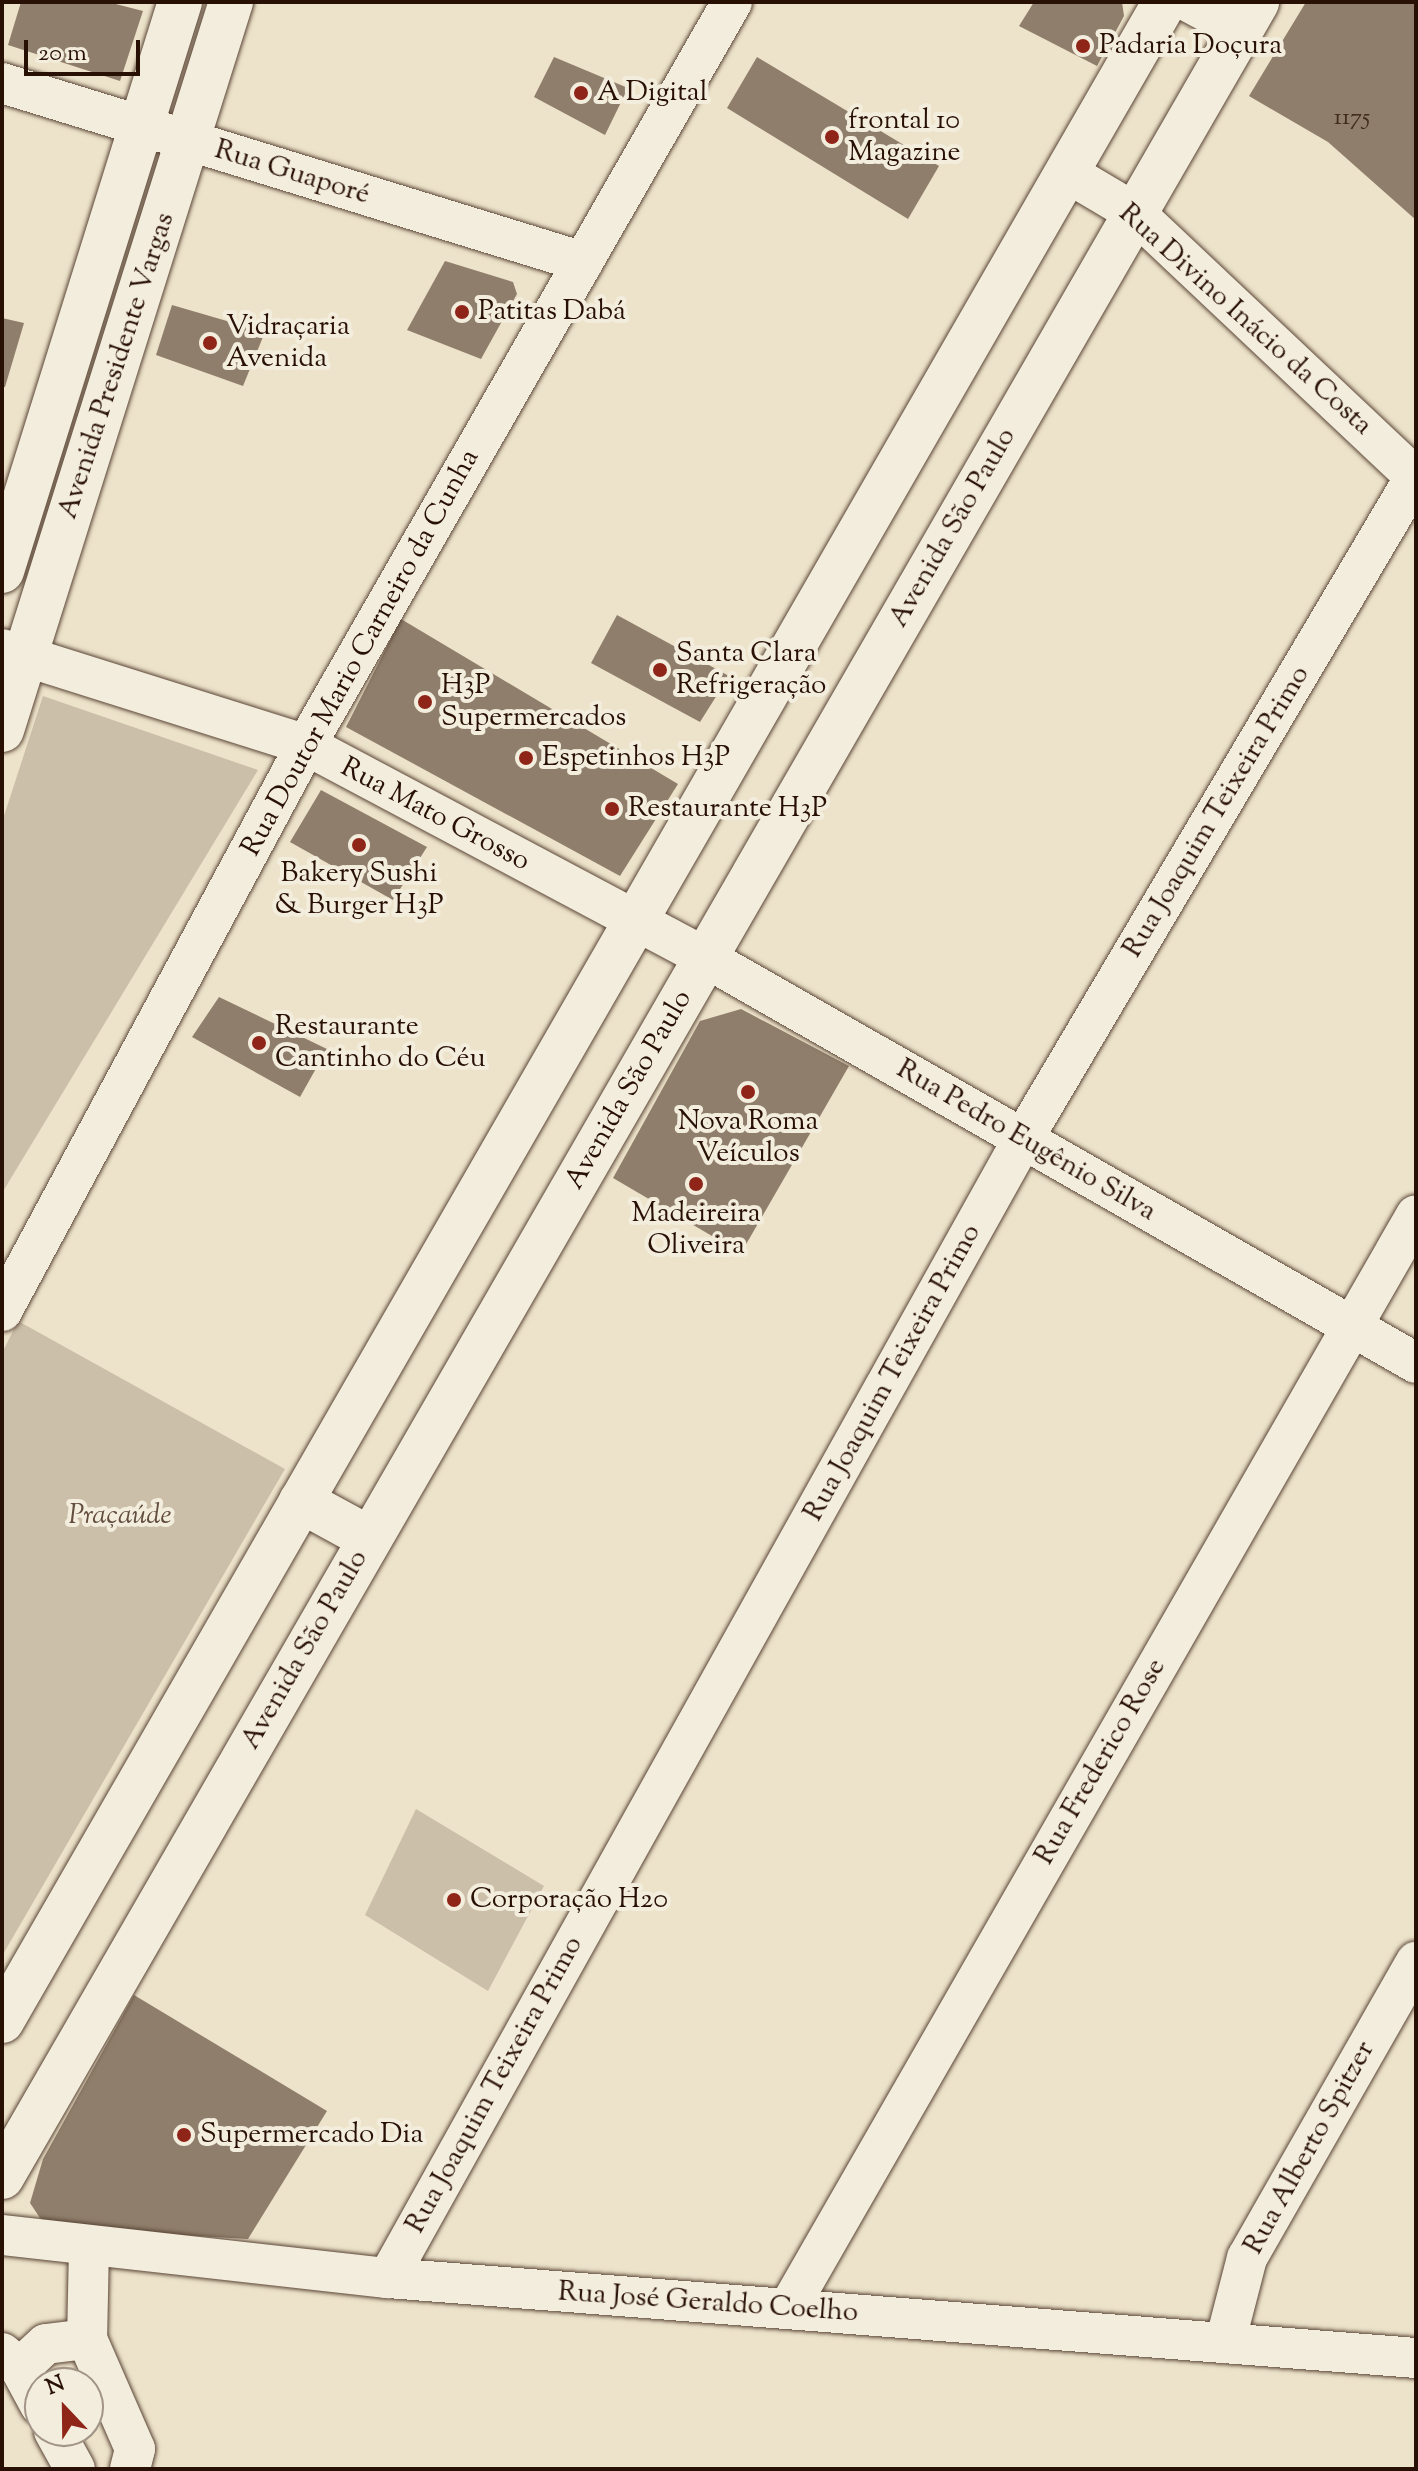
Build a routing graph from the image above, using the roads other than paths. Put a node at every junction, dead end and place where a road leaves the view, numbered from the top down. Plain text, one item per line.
1 (180, 2) edge
2 (231, 2) edge
3 (732, 2) edge
4 (1165, 2) edge
5 (1189, 2) edge
6 (1249, 16) edge
7 (2, 83) edge
8 (142, 125) junction
9 (188, 141) junction
10 (1066, 172) junction
11 (1135, 213) junction
12 (583, 262) junction
13 (1415, 477) edge
14 (2, 571) edge
15 (14, 652) edge
16 (2, 730) edge
17 (306, 745) junction
18 (634, 921) junction
19 (706, 958) junction
20 (1023, 1139) junction
21 (1416, 1215) edge
22 (2, 1311) edge
23 (1351, 1325) junction
24 (1416, 1363) edge
25 (301, 1501) junction
26 (369, 1538) junction
27 (1416, 1962) edge
28 (2, 2021) edge
29 (2, 2177) edge
30 (2, 2235) edge
31 (89, 2247) junction
32 (388, 2278) junction
33 (788, 2309) junction
34 (87, 2339) junction
35 (1225, 2343) junction
36 (1416, 2358) edge
37 (11, 2361) edge
38 (24, 2381) edge
39 (63, 2447) edge
40 (75, 2469) edge
41 (130, 2469) edge

1 - 8 main road, Avenida Presidente Vargas
2 - 9 main road, Avenida Presidente Vargas
3 - 12 street, Rua Doutor Mario Carneiro da Cunha
4 - 10 main road
5 - 6 street
6 - 11 main road, Avenida São Paulo
7 - 8 street, Rua Guaporé
8 - 9 street, Rua Guaporé
8 - 14 main road, Avenida Presidente Vargas
9 - 12 street, Rua Guaporé
9 - 15 main road, Avenida Presidente Vargas
10 - 11 street, Rua Divino Inácio da Costa
10 - 18 main road
11 - 13 street, Rua Divino Inácio da Costa
11 - 19 main road, Avenida São Paulo
12 - 17 street, Rua Doutor Mario Carneiro da Cunha
13 - 20 street, Rua Joaquim Teixeira Primo
15 - 16 main road, Avenida Presidente Vargas
15 - 17 street, Rua Mato Grosso
17 - 18 street, Rua Mato Grosso
17 - 22 street, Rua Doutor Mario Carneiro da Cunha
18 - 19 street, Rua Pedro Eugênio Silva
18 - 25 main road
19 - 20 street, Rua Pedro Eugênio Silva
19 - 26 main road, Avenida São Paulo
20 - 23 street, Rua Pedro Eugênio Silva
20 - 32 street, Rua Joaquim Teixeira Primo
21 - 23 street, Rua Frederico Rose
23 - 24 street, Rua Pedro Eugênio Silva
23 - 33 street, Rua Frederico Rose
25 - 26 main road
25 - 28 main road
26 - 29 main road, Avenida São Paulo
27 - 35 street, Rua Alberto Spitzer
30 - 31 street, Rua José Geraldo Coelho
31 - 32 street, Rua José Geraldo Coelho
31 - 34 street
32 - 33 street, Rua José Geraldo Coelho
33 - 35 street, Rua José Geraldo Coelho
34 - 37 street
34 - 41 street
35 - 36 street, Rua José Geraldo Coelho
37 - 38 street
39 - 40 street

